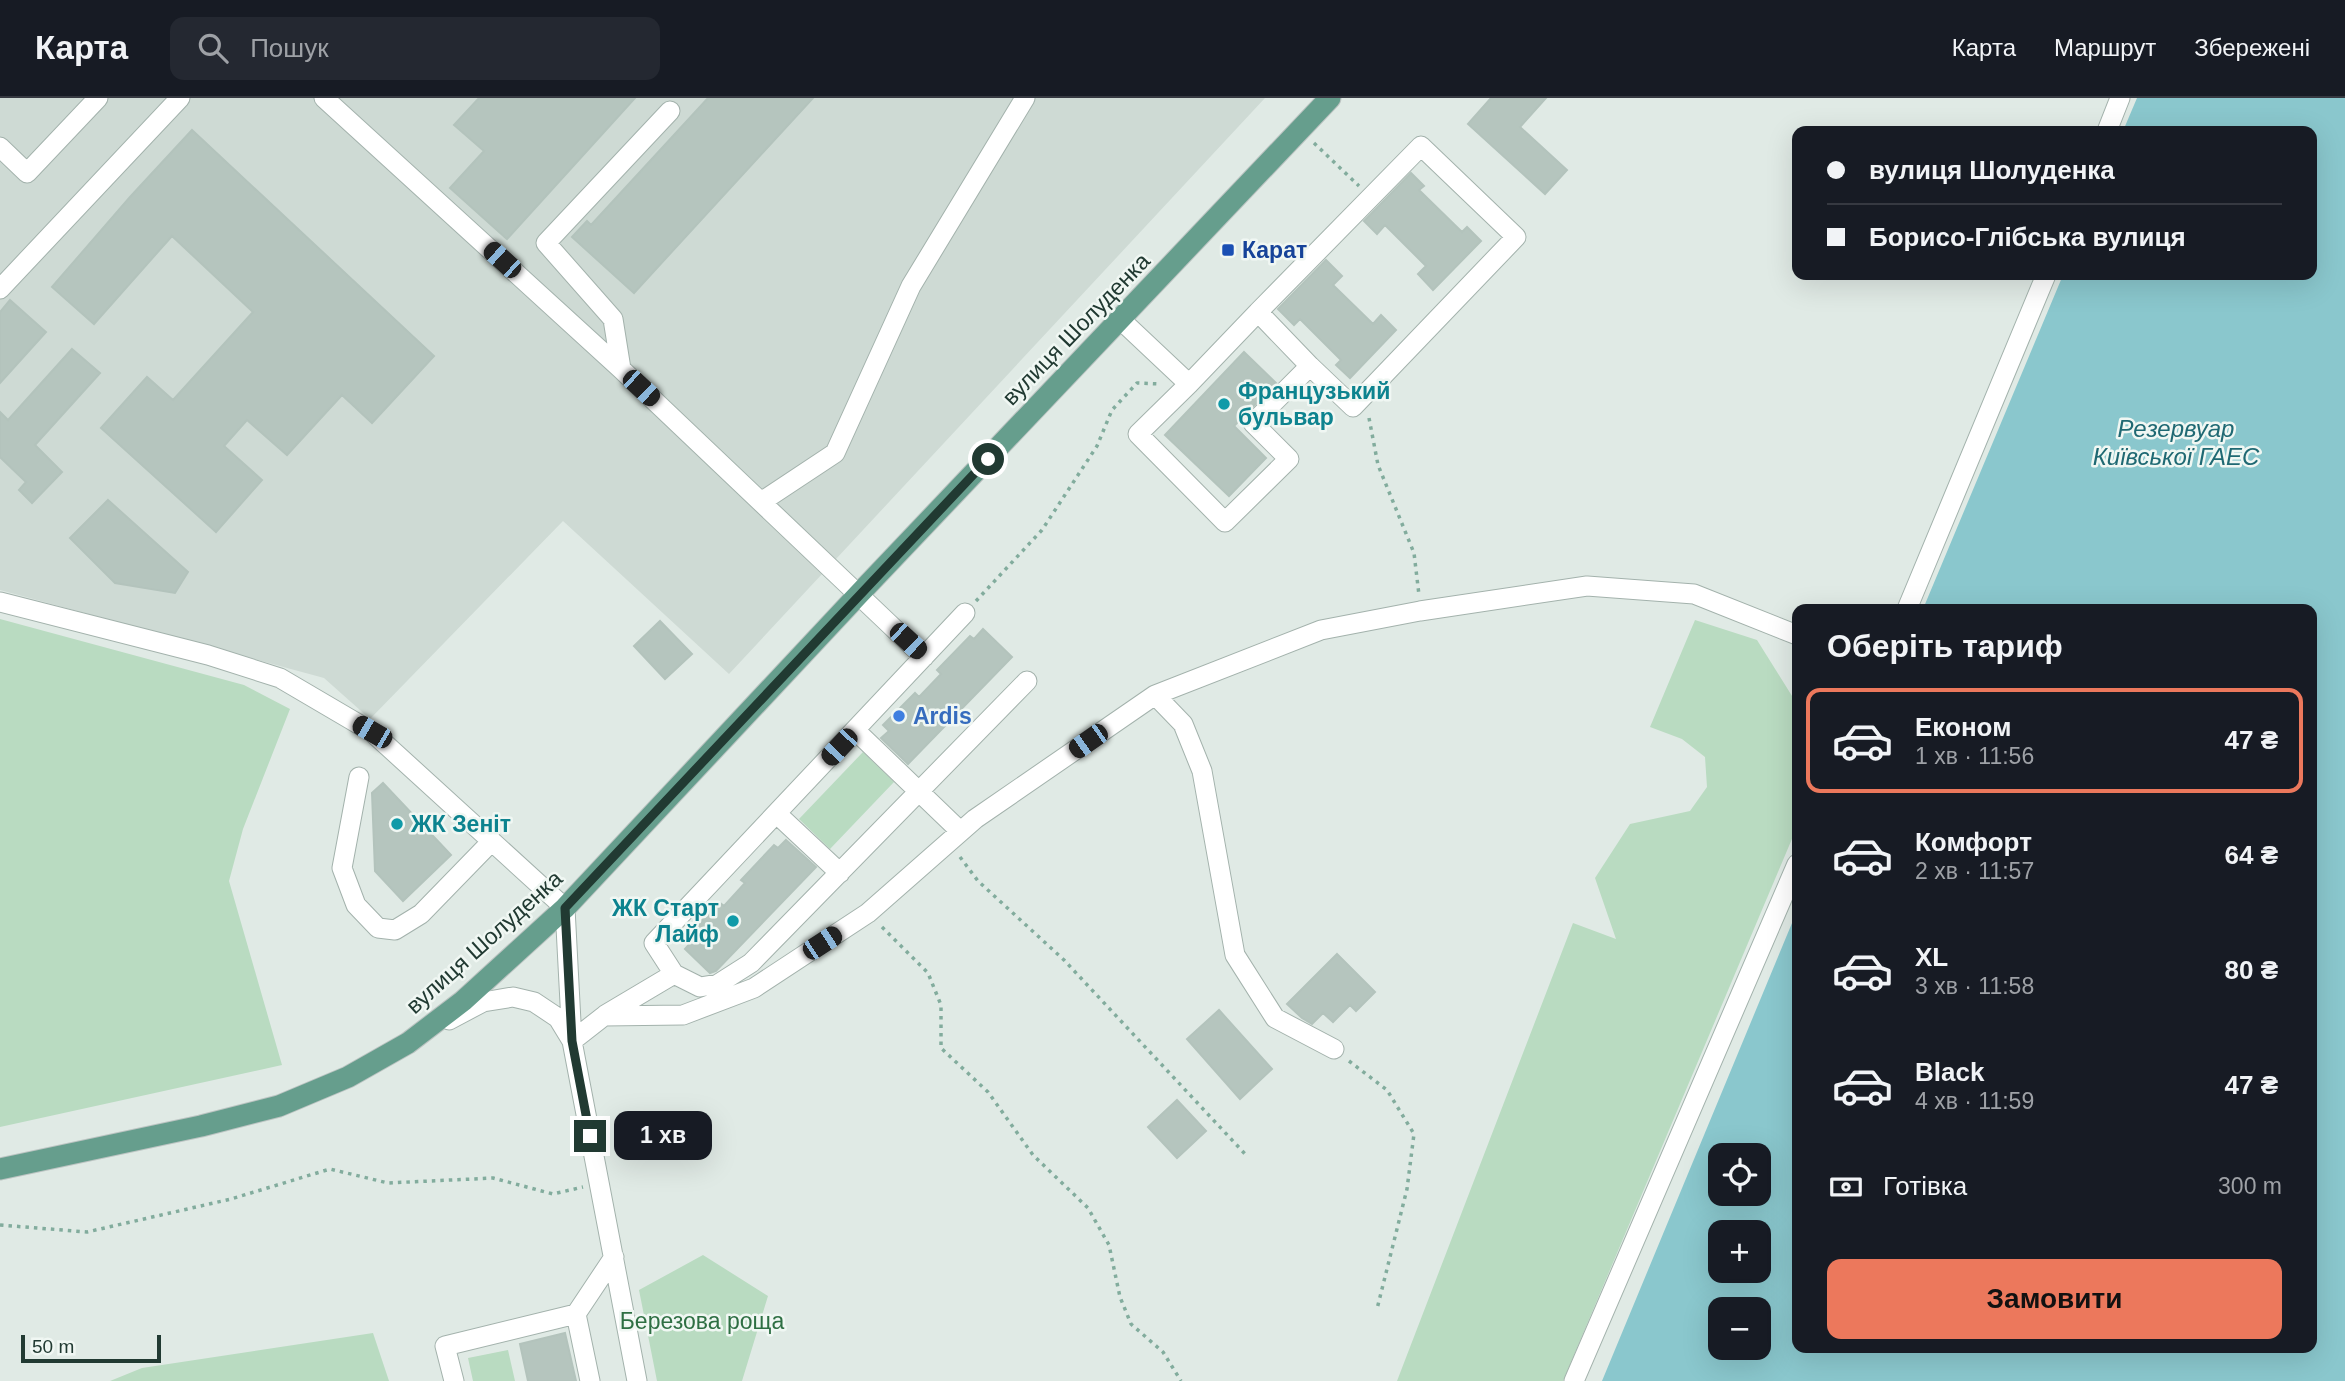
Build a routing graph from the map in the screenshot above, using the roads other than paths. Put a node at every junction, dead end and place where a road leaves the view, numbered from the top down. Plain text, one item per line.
1 (97, 98) edge
2 (180, 98) edge
3 (324, 98) edge
4 (1025, 98) edge
5 (1330, 98) edge
6 (2120, 98) edge
7 (670, 111) dead end
8 (2108, 126) edge
9 (0, 148) edge
10 (2044, 280) edge
11 (0, 289) edge
12 (1258, 312) junction
13 (1121, 320) junction
14 (1310, 366) junction
15 (621, 369) junction
16 (1189, 384) junction
17 (761, 502) junction
18 (858, 595) junction
19 (0, 603) edge
20 (1909, 604) edge
21 (965, 613) road end
22 (1792, 633) edge
23 (924, 657) junction
24 (1027, 681) dead end
25 (1156, 695) junction
26 (855, 730) junction
27 (359, 777) dead end
28 (919, 791) junction
29 (777, 814) junction
30 (954, 836) junction
31 (492, 841) junction
32 (840, 873) junction
33 (1792, 876) edge
34 (565, 908) junction
35 (674, 974) junction
36 (604, 1016) junction
37 (572, 1041) junction
38 (408, 1043) junction
39 (1334, 1049) road end
40 (0, 1169) edge
41 (614, 1257) junction
42 (576, 1314) junction
43 (454, 1381) edge
44 (590, 1381) edge
45 (636, 1381) edge
46 (1574, 1381) edge

1 - 9 street
2 - 11 street
3 - 15 street
4 - 17 street
5 - 13 main road, вулиця Шолуденка
6 - 8 street
7 - 15 street
10 - 20 street
12 - 14 street
12 - 14 street
12 - 16 street
13 - 16 street
13 - 18 main road, вулиця Шолуденка
14 - 16 street
15 - 17 street
17 - 18 street
18 - 23 street
18 - 34 main road, вулиця Шолуденка
19 - 31 street
21 - 23 street
22 - 25 street
23 - 26 street
24 - 28 street
25 - 30 street
25 - 39 street
26 - 28 street
26 - 29 street
27 - 31 street
28 - 30 street
28 - 32 street
29 - 32 street
29 - 35 street
30 - 36 street
31 - 34 street
32 - 35 street
33 - 46 street
34 - 37 street
34 - 38 main road, вулиця Шолуденка
35 - 36 street
36 - 37 street
37 - 38 street
37 - 41 street
38 - 40 main road, вулиця Шолуденка
41 - 42 street
41 - 45 street
42 - 43 street
42 - 44 street

